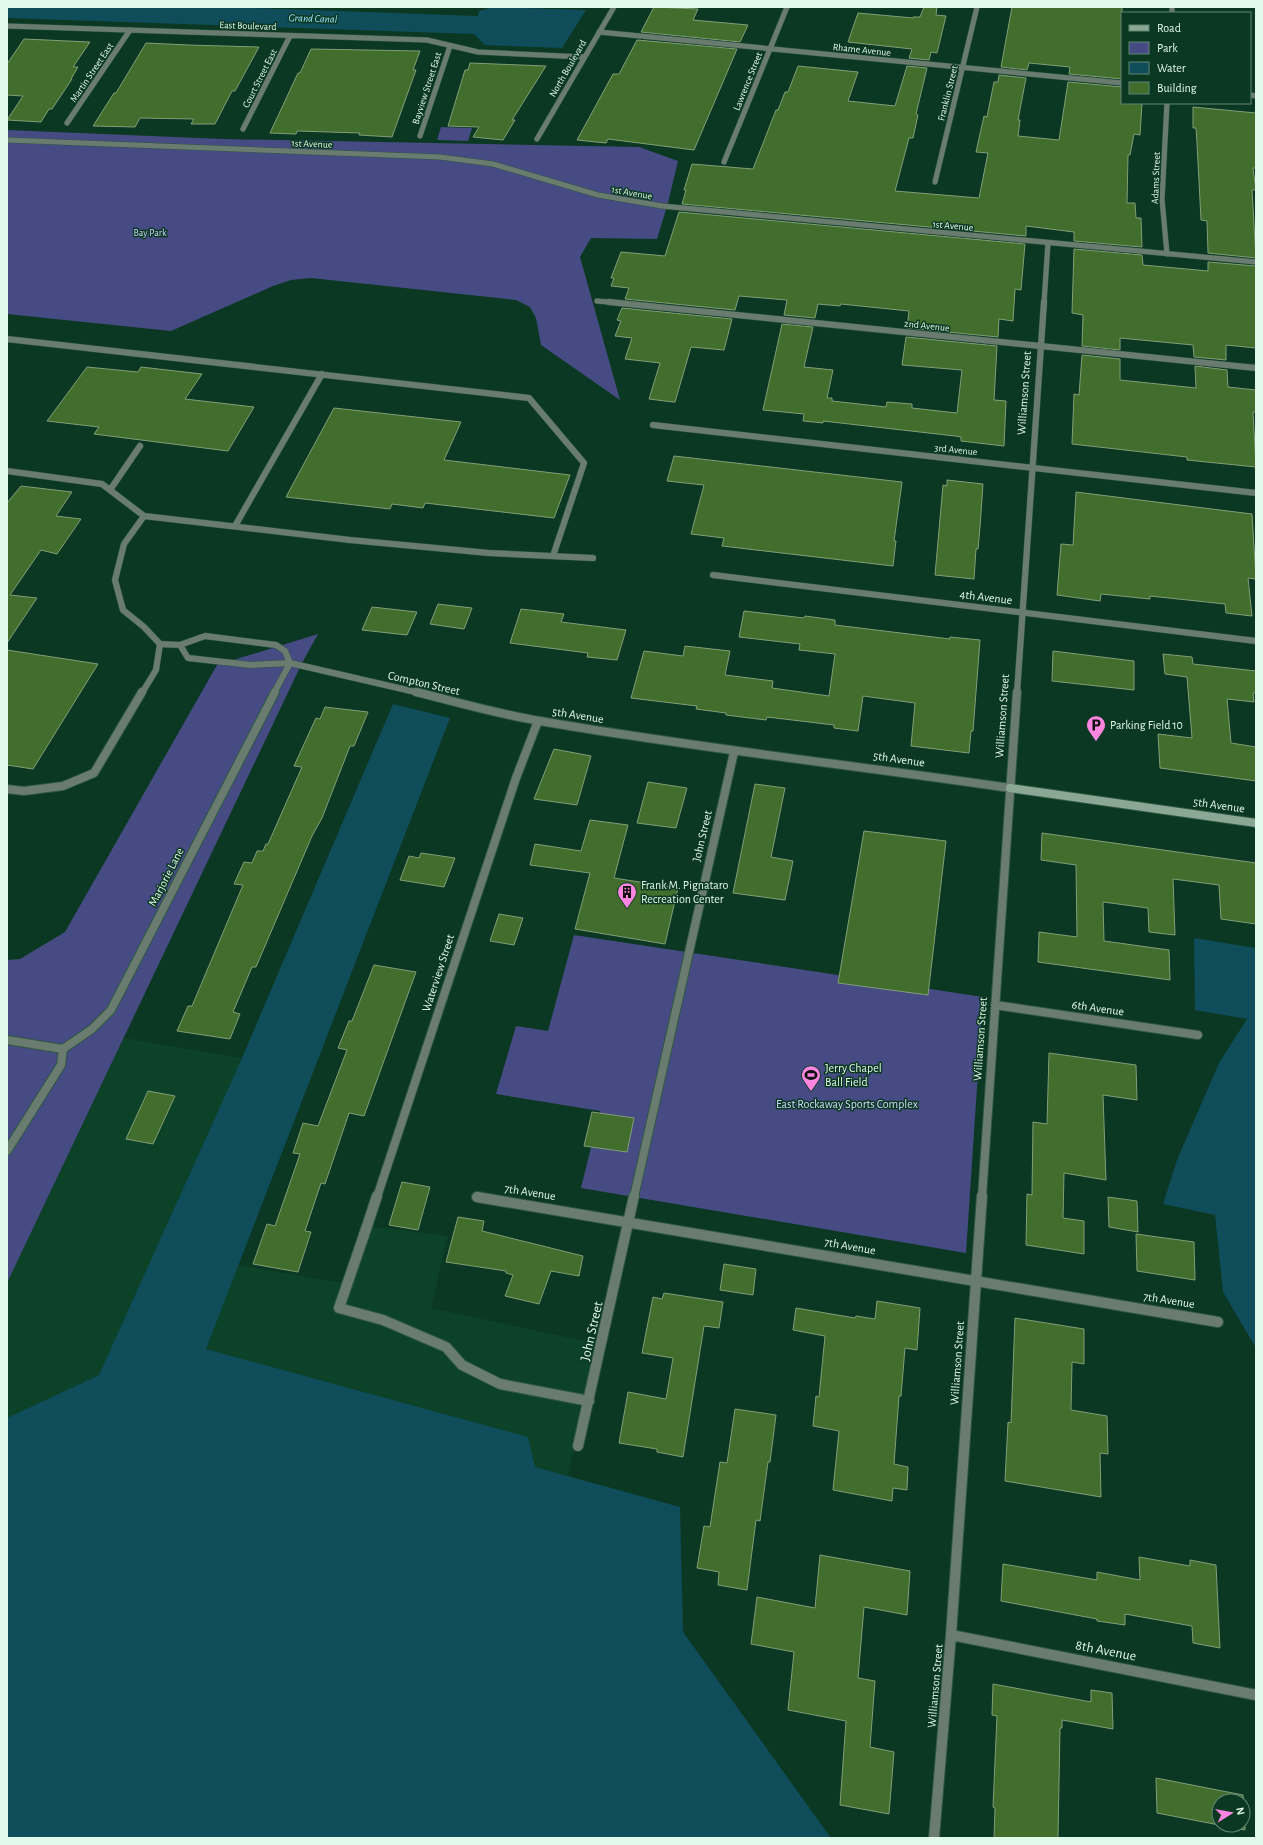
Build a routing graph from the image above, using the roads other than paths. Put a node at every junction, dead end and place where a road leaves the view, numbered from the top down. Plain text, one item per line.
1 (614, 7) edge
2 (787, 7) edge
3 (977, 7) edge
4 (7, 26) edge
5 (130, 30) junction
6 (599, 32) junction
7 (290, 36) junction
8 (450, 46) junction
9 (770, 49) junction
10 (584, 57) junction
11 (962, 68) junction
12 (1121, 83) edge
13 (1167, 104) edge
14 (67, 123) dead end
15 (243, 129) dead end
16 (420, 136) dead end
17 (537, 139) dead end
18 (7, 140) edge
19 (724, 162) dead end
20 (935, 182) dead end
21 (1048, 242) junction
22 (1167, 254) junction
23 (1256, 262) edge
24 (597, 301) dead end
25 (7, 339) edge
26 (1040, 346) junction
27 (1256, 368) edge
28 (322, 374) junction
29 (653, 425) dead end
30 (140, 446) dead end
31 (1031, 467) junction
32 (7, 471) edge
33 (110, 490) junction
34 (1256, 493) edge
35 (144, 516) junction
36 (235, 526) junction
37 (553, 556) junction
38 (593, 558) dead end
39 (713, 575) dead end
40 (1021, 612) junction
41 (1256, 641) edge
42 (160, 644) junction
43 (180, 645) junction
44 (290, 663) junction
45 (538, 721) junction
46 (734, 752) junction
47 (1010, 788) junction
48 (7, 789) edge
49 (1256, 823) edge
50 (995, 1005) junction
51 (1198, 1036) dead end
52 (7, 1040) edge
53 (63, 1049) junction
54 (7, 1151) edge
55 (477, 1197) dead end
56 (630, 1222) junction
57 (974, 1281) junction
58 (1218, 1322) dead end
59 (589, 1401) junction
60 (578, 1446) dead end
61 (951, 1635) junction
62 (1256, 1695) edge
63 (934, 1838) edge

1 - 6 street, North Boulevard
2 - 9 street, Lawrence Street
3 - 11 street, Franklin Street
4 - 5 street, East Boulevard
5 - 7 street, East Boulevard
5 - 14 street, Martin Street East
6 - 9 street, Rhame Avenue
6 - 10 street, North Boulevard
7 - 8 street, East Boulevard
7 - 15 street, Court Street East
8 - 10 street, East Boulevard
8 - 16 street, Bayview Street East
9 - 11 street, Rhame Avenue
9 - 19 street, Lawrence Street
10 - 17 street, North Boulevard
11 - 12 street, Rhame Avenue
11 - 20 street, Franklin Street
13 - 22 street, Adams Street
18 - 21 street, 1st Avenue
21 - 22 street, 1st Avenue
21 - 26 street, Williamson Street
22 - 23 street, 1st Avenue
24 - 26 street, 2nd Avenue
25 - 28 street
26 - 27 street, 2nd Avenue
26 - 31 street, Williamson Street
28 - 36 street
28 - 37 street
29 - 31 street, 3rd Avenue
30 - 33 street
31 - 34 street, 3rd Avenue
31 - 40 street, Williamson Street
32 - 33 street
33 - 35 street
35 - 36 street
35 - 42 street
36 - 37 street
37 - 38 street
39 - 40 street, 4th Avenue
40 - 41 street, 4th Avenue
40 - 47 street, Williamson Street
42 - 43 street
42 - 48 street
43 - 44 street
43 - 44 street
44 - 45 street, Compton Street
44 - 53 street, Marjorie Lane
45 - 46 street, 5th Avenue
45 - 59 street, Waterview Street
46 - 47 street, 5th Avenue
46 - 56 street, John Street
47 - 49 street, 5th Avenue
47 - 50 street, Williamson Street
50 - 51 street, 6th Avenue
50 - 57 street, Williamson Street
52 - 53 street
53 - 54 street
55 - 56 street, 7th Avenue
56 - 57 street, 7th Avenue
56 - 59 street, John Street
57 - 58 street, 7th Avenue
57 - 61 street, Williamson Street
59 - 60 street, John Street
61 - 62 street, 8th Avenue
61 - 63 street, Williamson Street

